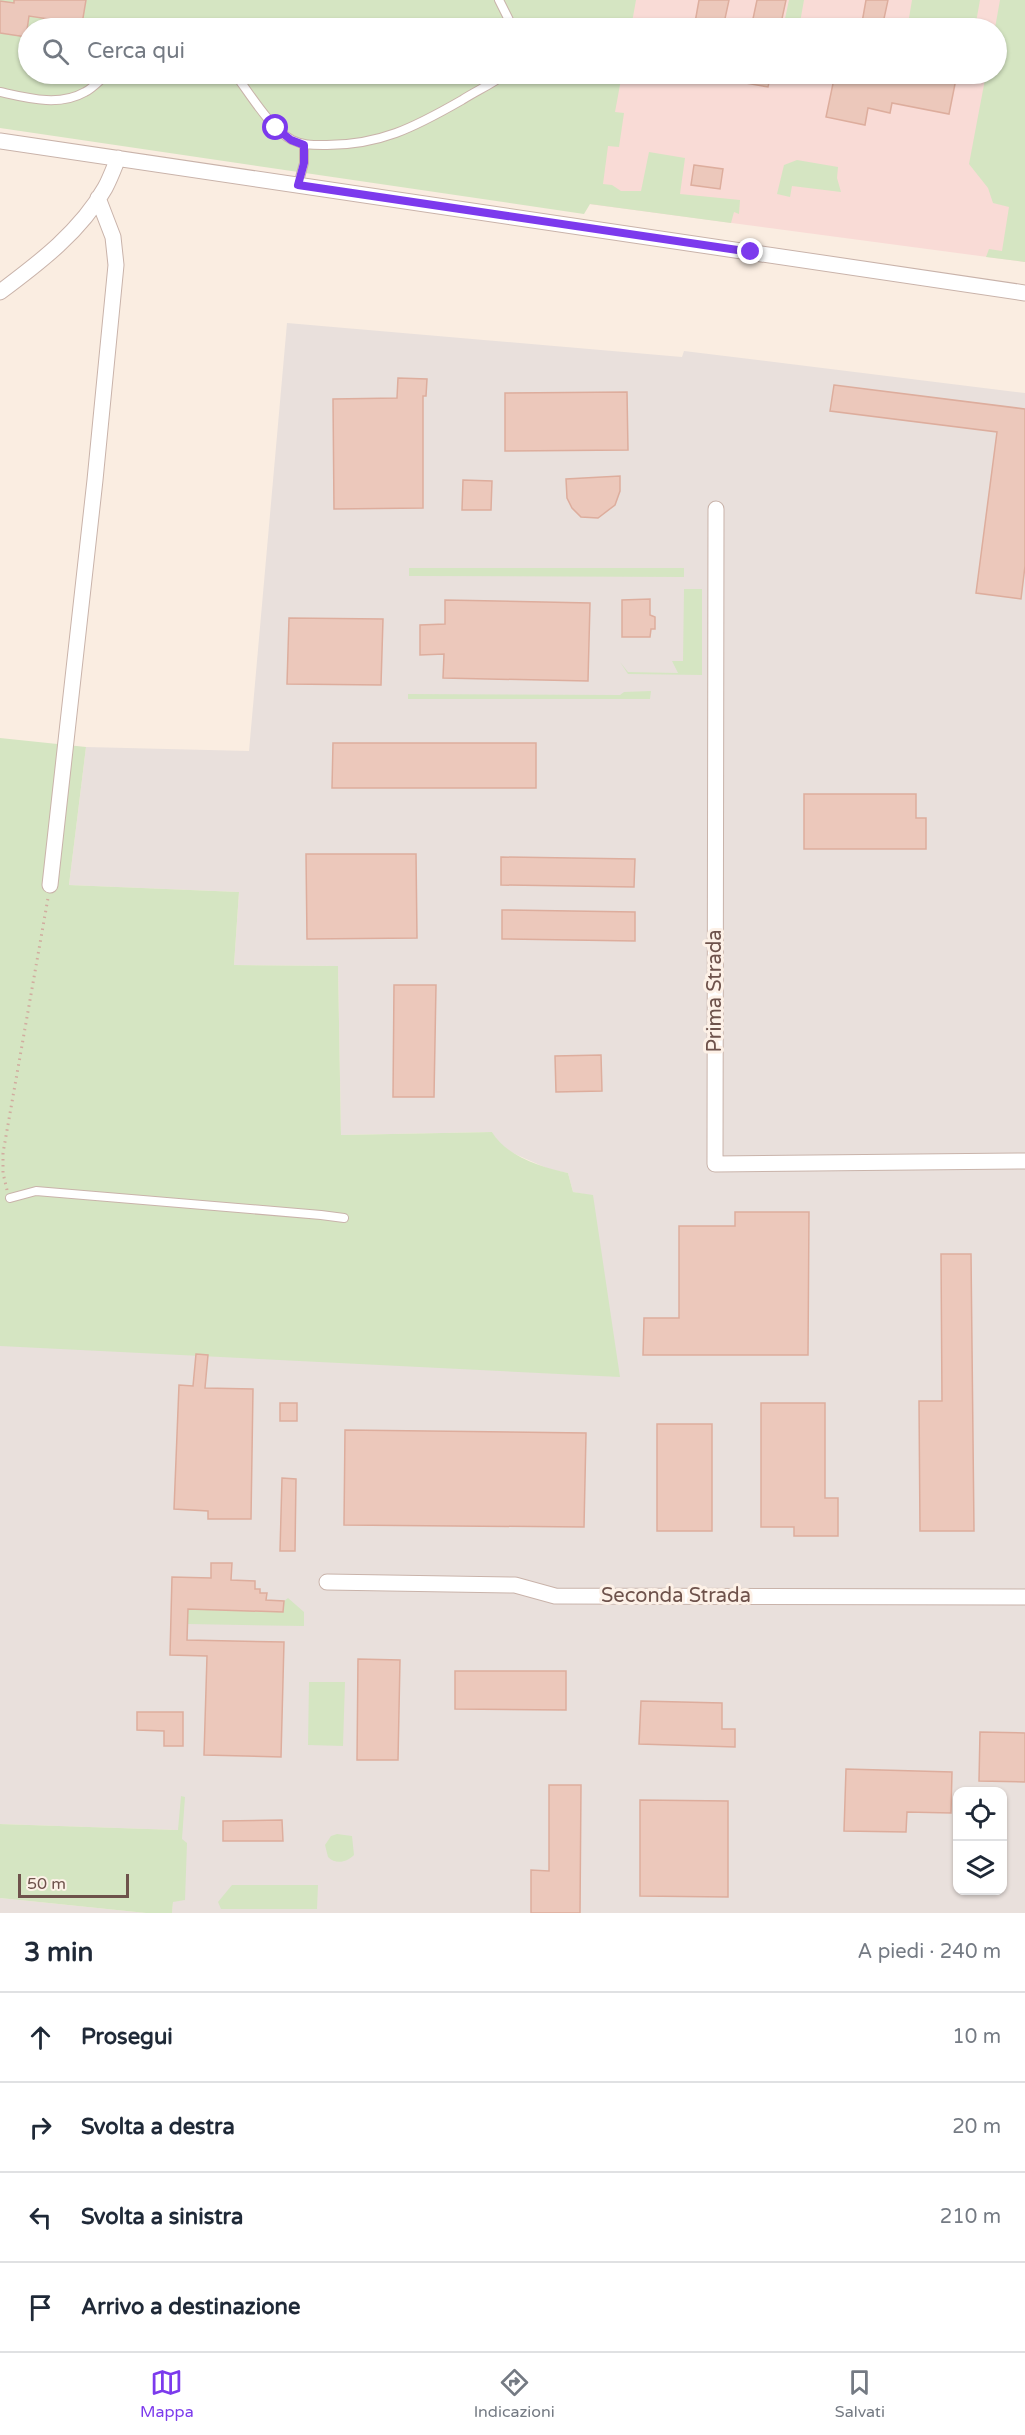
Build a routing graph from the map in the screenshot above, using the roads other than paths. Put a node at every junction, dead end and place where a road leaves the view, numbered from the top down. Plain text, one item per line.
1 (499, 0) edge
2 (508, 18) edge
3 (95, 84) edge
4 (243, 84) edge
5 (488, 84) edge
6 (0, 92) edge
7 (0, 141) edge
8 (304, 145) junction
9 (118, 158) junction
10 (298, 185) junction
11 (98, 198) junction
12 (0, 292) edge
13 (1025, 293) edge
14 (716, 509) dead end
15 (50, 885) road end
16 (1025, 1161) edge
17 (10, 1198) road end
18 (344, 1218) dead end
19 (327, 1582) dead end
20 (1025, 1597) edge

1 - 2 lane
3 - 6 lane
4 - 8 lane
5 - 8 lane
7 - 9 street
8 - 10 lane
9 - 10 street
9 - 11 street
10 - 13 street
11 - 12 street
11 - 15 street
14 - 16 street, Prima Strada
17 - 18 lane
19 - 20 street, Seconda Strada

